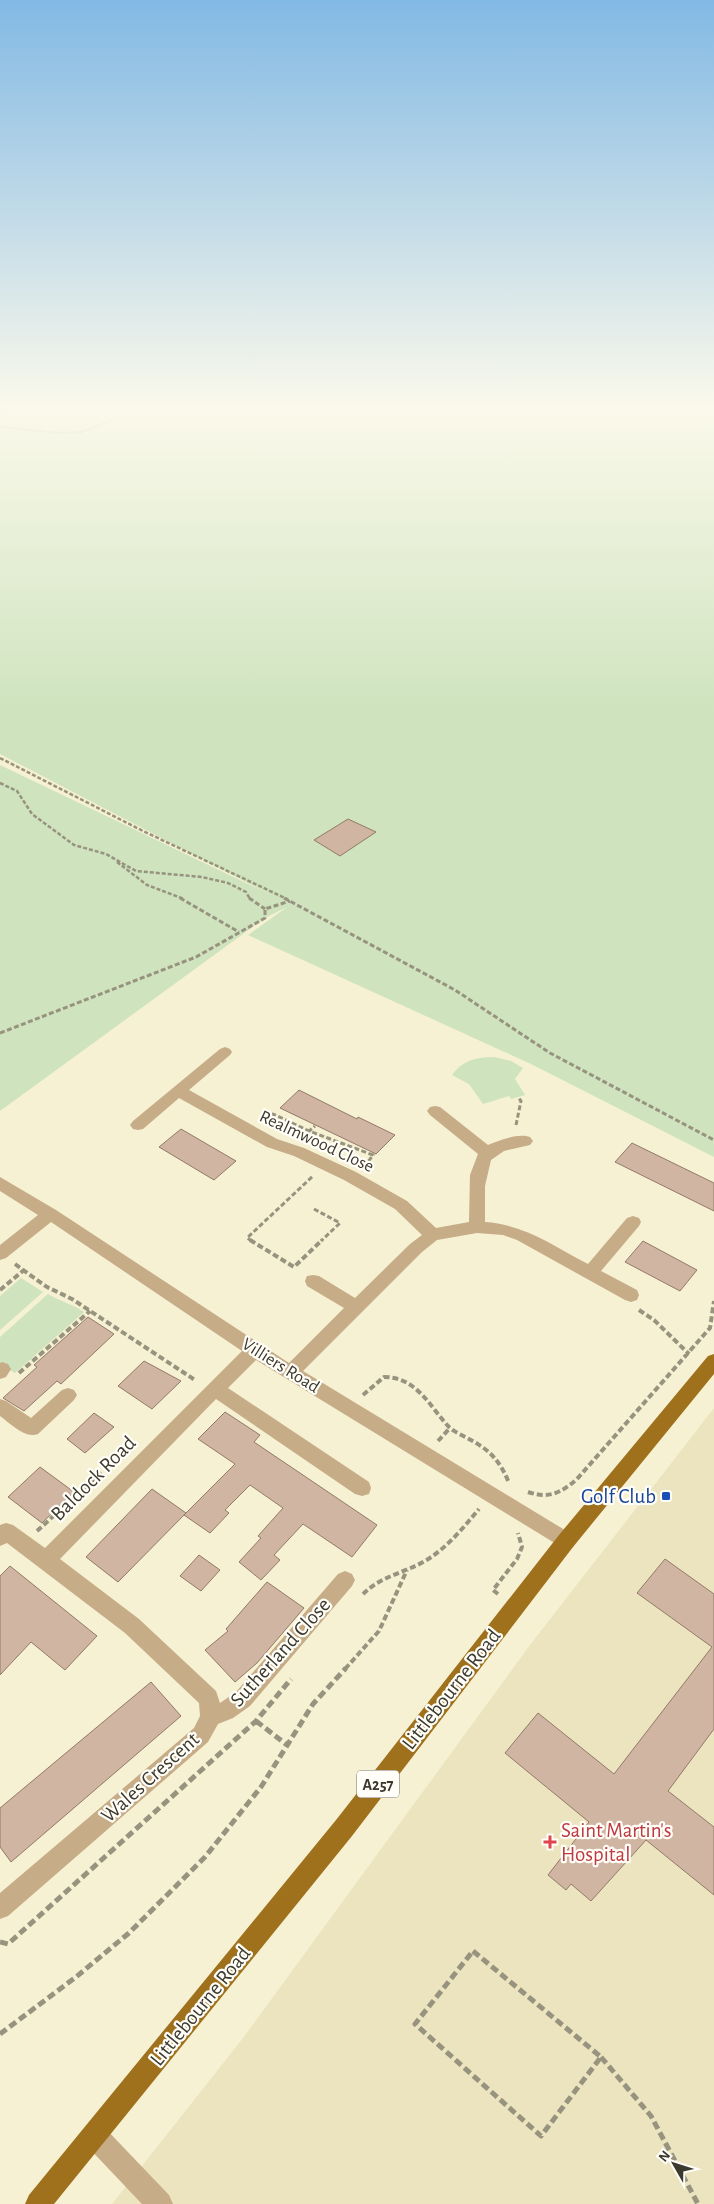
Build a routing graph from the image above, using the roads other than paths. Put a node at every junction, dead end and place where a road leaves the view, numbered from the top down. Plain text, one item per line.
1 (225, 1052) dead end
2 (178, 1091) junction
3 (435, 1111) dead end
4 (138, 1125) dead end
5 (522, 1141) road end
6 (488, 1153) junction
7 (0, 1183) edge
8 (50, 1214) junction
9 (633, 1222) dead end
10 (477, 1227) junction
11 (433, 1235) junction
12 (0, 1254) edge
13 (590, 1272) junction
14 (313, 1281) dead end
15 (631, 1295) road end
16 (356, 1307) junction
17 (254, 1350) junction
18 (714, 1360) edge
19 (291, 1372) junction
20 (215, 1389) junction
21 (68, 1395) dead end
22 (0, 1406) edge
23 (362, 1488) dead end
24 (2, 1531) edge
25 (566, 1541) junction
26 (46, 1560) junction
27 (345, 1580) dead end
28 (211, 1717) junction
29 (0, 1908) edge
30 (95, 2136) junction
31 (38, 2204) edge
32 (160, 2204) edge

1 - 2 street
2 - 4 street
2 - 11 street, Realmwood Close
3 - 6 street
5 - 6 street
6 - 10 street
7 - 8 street, Villiers Road
8 - 12 street
8 - 17 street, Villiers Road
9 - 13 street
10 - 11 street
10 - 13 street
11 - 16 street
13 - 15 street
14 - 16 street
16 - 19 street
17 - 19 street, Villiers Road
17 - 20 street, Baldock Road
18 - 25 main road, Littlebourne Road / A257
19 - 25 street, Villiers Road
20 - 23 street
20 - 26 street, Baldock Road
21 - 22 street
24 - 26 street
25 - 30 main road, Littlebourne Road / A257
26 - 28 street, Wales Crescent
27 - 28 street, Sutherland Close
28 - 29 street, Wales Crescent
30 - 31 main road, Littlebourne Road / A257
30 - 32 street

